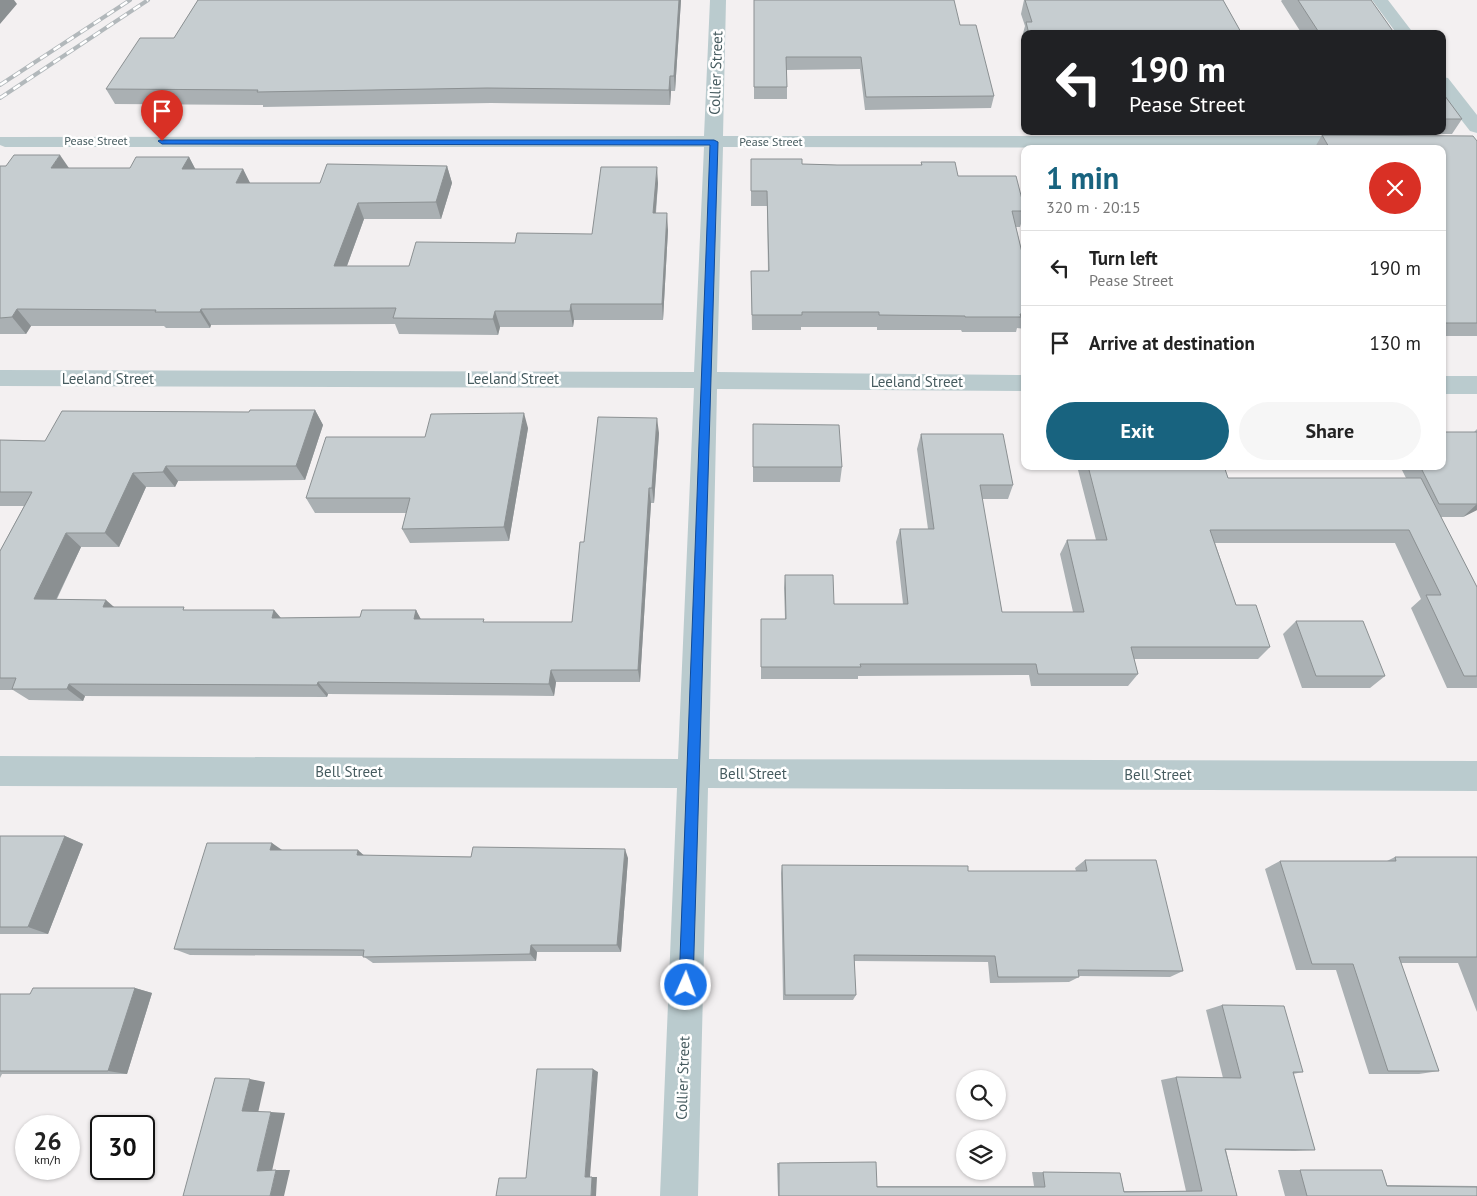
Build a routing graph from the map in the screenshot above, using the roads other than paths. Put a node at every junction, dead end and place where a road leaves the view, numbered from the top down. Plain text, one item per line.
1 (718, 0) edge
2 (1380, 0) edge
3 (1403, 30) edge
4 (1446, 89) edge
5 (1474, 137) edge
6 (5, 141) dead end
7 (714, 142) junction
8 (1378, 142) edge
9 (0, 378) edge
10 (706, 380) junction
11 (1021, 383) edge
12 (1446, 385) edge
13 (1477, 385) edge
14 (0, 771) edge
15 (693, 774) junction
16 (1477, 776) edge
17 (679, 1196) edge

1 - 7 street, Collier Street
2 - 3 street
4 - 5 street
6 - 7 street, Pease Street
7 - 8 street, Pease Street
7 - 10 street, Collier Street
9 - 10 street, Leeland Street
10 - 11 street, Leeland Street
10 - 15 street, Collier Street
12 - 13 street
14 - 15 street, Bell Street
15 - 16 street, Bell Street
15 - 17 street, Collier Street

